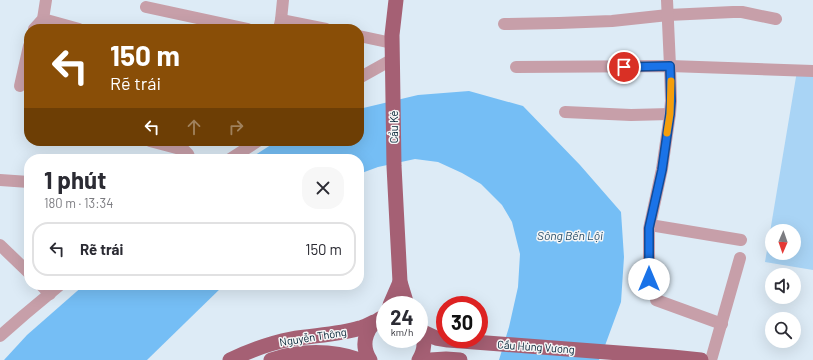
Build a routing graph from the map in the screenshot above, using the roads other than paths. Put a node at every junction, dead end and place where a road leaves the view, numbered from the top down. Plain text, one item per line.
1 (46, 0) edge
2 (283, 0) edge
3 (396, 0) edge
4 (666, 0) edge
5 (146, 8) dead end
6 (668, 15) junction
7 (43, 19) junction
8 (776, 19) dead end
9 (38, 24) edge
10 (61, 24) edge
11 (224, 24) edge
12 (280, 24) edge
13 (504, 24) dead end
14 (364, 37) edge
15 (392, 43) junction
16 (393, 59) junction
17 (670, 66) junction
18 (516, 67) dead end
19 (24, 68) edge
20 (813, 71) edge
21 (364, 75) edge
22 (20, 86) dead end
23 (565, 112) dead end
24 (670, 114) junction
25 (169, 146) edge
26 (250, 146) edge
27 (187, 154) edge
28 (238, 154) edge
29 (0, 180) edge
30 (24, 182) edge
31 (650, 225) junction
32 (741, 240) dead end
33 (0, 245) edge
34 (740, 258) dead end
35 (24, 268) edge
36 (649, 279) dead end
37 (400, 282) junction
38 (46, 290) edge
39 (54, 290) edge
40 (50, 294) junction
41 (394, 296) edge
42 (404, 296) edge
43 (656, 300) dead end
44 (376, 321) edge
45 (376, 322) edge
46 (722, 324) junction
47 (428, 334) edge
48 (0, 336) edge
49 (424, 348) edge
50 (230, 360) edge
51 (271, 360) edge
52 (360, 360) edge
53 (370, 360) edge
54 (419, 360) edge
55 (430, 360) edge
56 (460, 360) edge
57 (701, 360) edge
58 (712, 360) edge

1 - 7 street
2 - 12 street
3 - 15 main road, Cầu Ké
4 - 6 street
5 - 11 street
6 - 8 street
6 - 13 street
6 - 17 street
7 - 9 street
7 - 10 street
14 - 15 street
15 - 16 main road, Cầu Ké
16 - 21 street
16 - 37 main road, Cầu Ké
17 - 18 street
17 - 20 street
17 - 24 street
19 - 22 street
23 - 24 street
24 - 31 street
25 - 27 street
26 - 28 street
29 - 30 street
31 - 32 street
31 - 36 street
33 - 35 street
34 - 46 street
37 - 41 main road
37 - 42 main road
38 - 40 street
39 - 40 street
40 - 48 street
43 - 46 street
44 - 50 main road, Nguyễn Thông
45 - 53 main road
46 - 58 street
47 - 57 main road, Cầu Hùng Vương
49 - 54 main road
51 - 52 main road, Nguyễn Thông
55 - 56 main road

